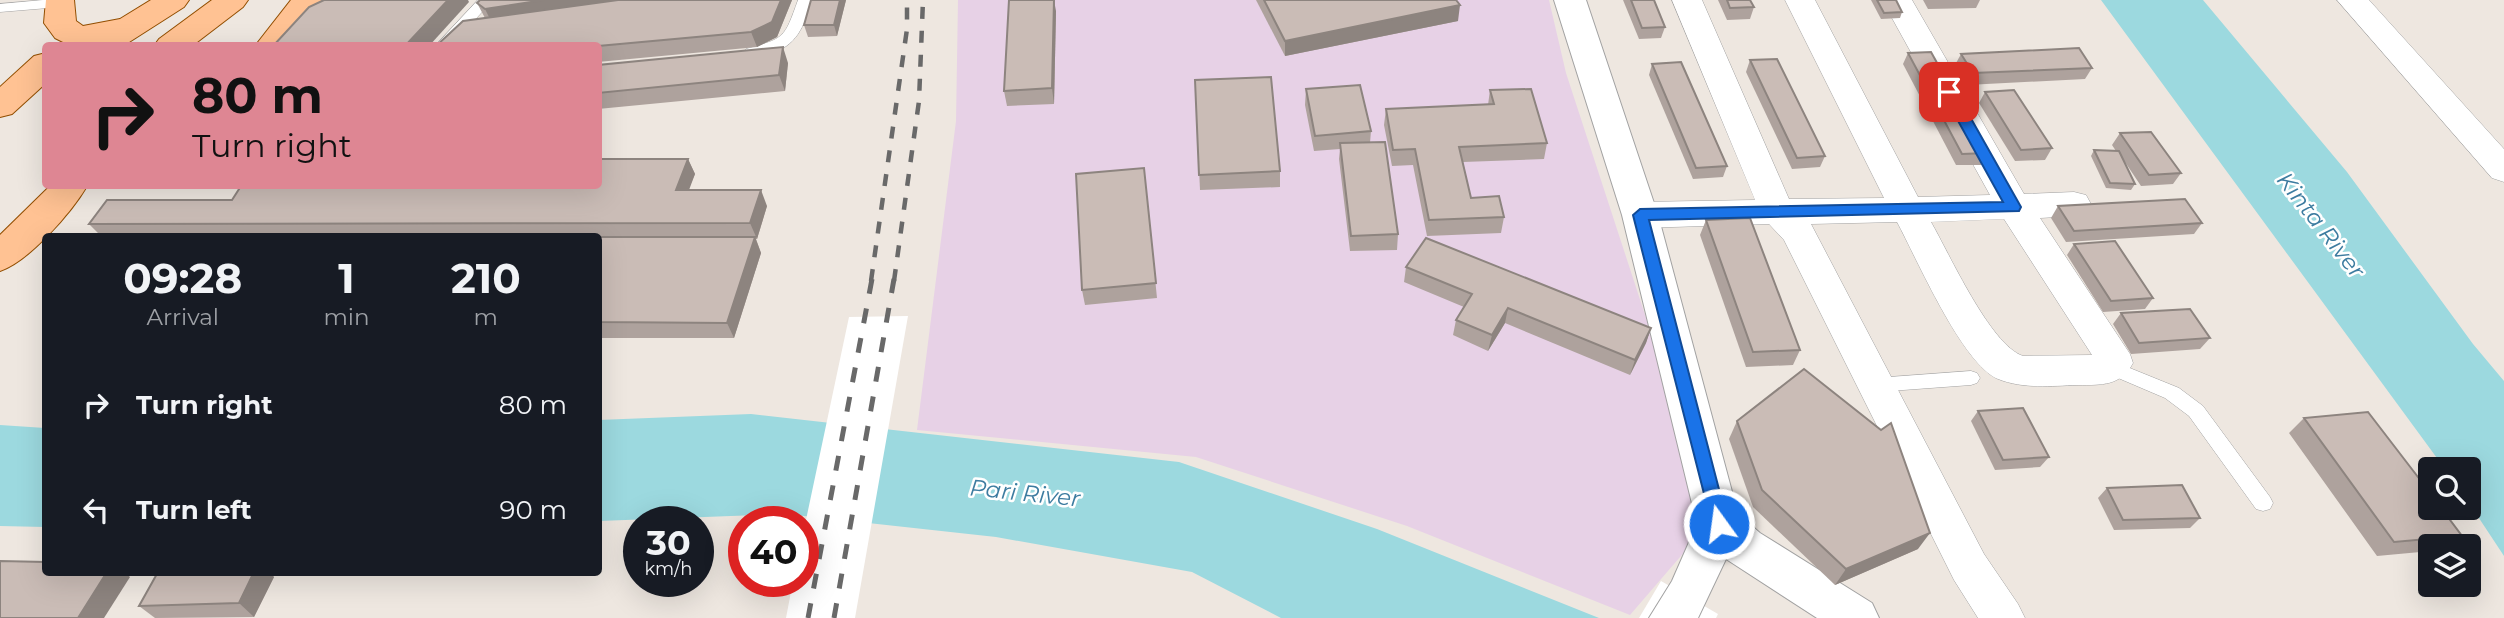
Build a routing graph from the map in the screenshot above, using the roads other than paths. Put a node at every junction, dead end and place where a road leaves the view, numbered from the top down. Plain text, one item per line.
1 (10, 0) edge
2 (173, 0) edge
3 (232, 0) edge
4 (486, 0) edge
5 (805, 0) edge
6 (1570, 0) edge
7 (1687, 0) edge
8 (1800, 0) edge
9 (1897, 0) edge
10 (2352, 0) edge
11 (62, 1) edge
12 (0, 7) edge
13 (298, 17) edge
14 (131, 26) junction
15 (179, 41) edge
16 (48, 42) edge
17 (105, 42) edge
18 (266, 42) edge
19 (446, 42) edge
20 (736, 54) edge
21 (42, 68) edge
22 (42, 81) edge
23 (0, 106) edge
24 (2504, 170) edge
25 (43, 189) edge
26 (67, 189) edge
27 (2074, 204) edge
28 (2014, 207) junction
29 (1777, 211) junction
30 (1908, 211) junction
31 (1640, 215) junction
32 (0, 257) edge
33 (2110, 367) junction
34 (1970, 378) dead end
35 (1876, 385) junction
36 (2263, 503) dead end
37 (1719, 524) junction
38 (1680, 606) edge
39 (1856, 618) edge
40 (2003, 618) edge

1 - 12 lane
2 - 14 main road
3 - 15 main road
4 - 19 lane
5 - 20 lane
6 - 31 street
7 - 29 street
8 - 30 street
9 - 28 street
10 - 24 street
11 - 12 lane
11 - 14 main road
11 - 16 main road
13 - 18 main road
14 - 17 main road
21 - 23 main road
22 - 23 main road
25 - 32 main road
26 - 32 main road
27 - 28 street
28 - 30 street
28 - 33 street
29 - 30 street
29 - 31 street
29 - 35 street
30 - 33 street
31 - 37 street
33 - 36 lane
34 - 35 lane
35 - 40 street
37 - 38 street
37 - 39 street

